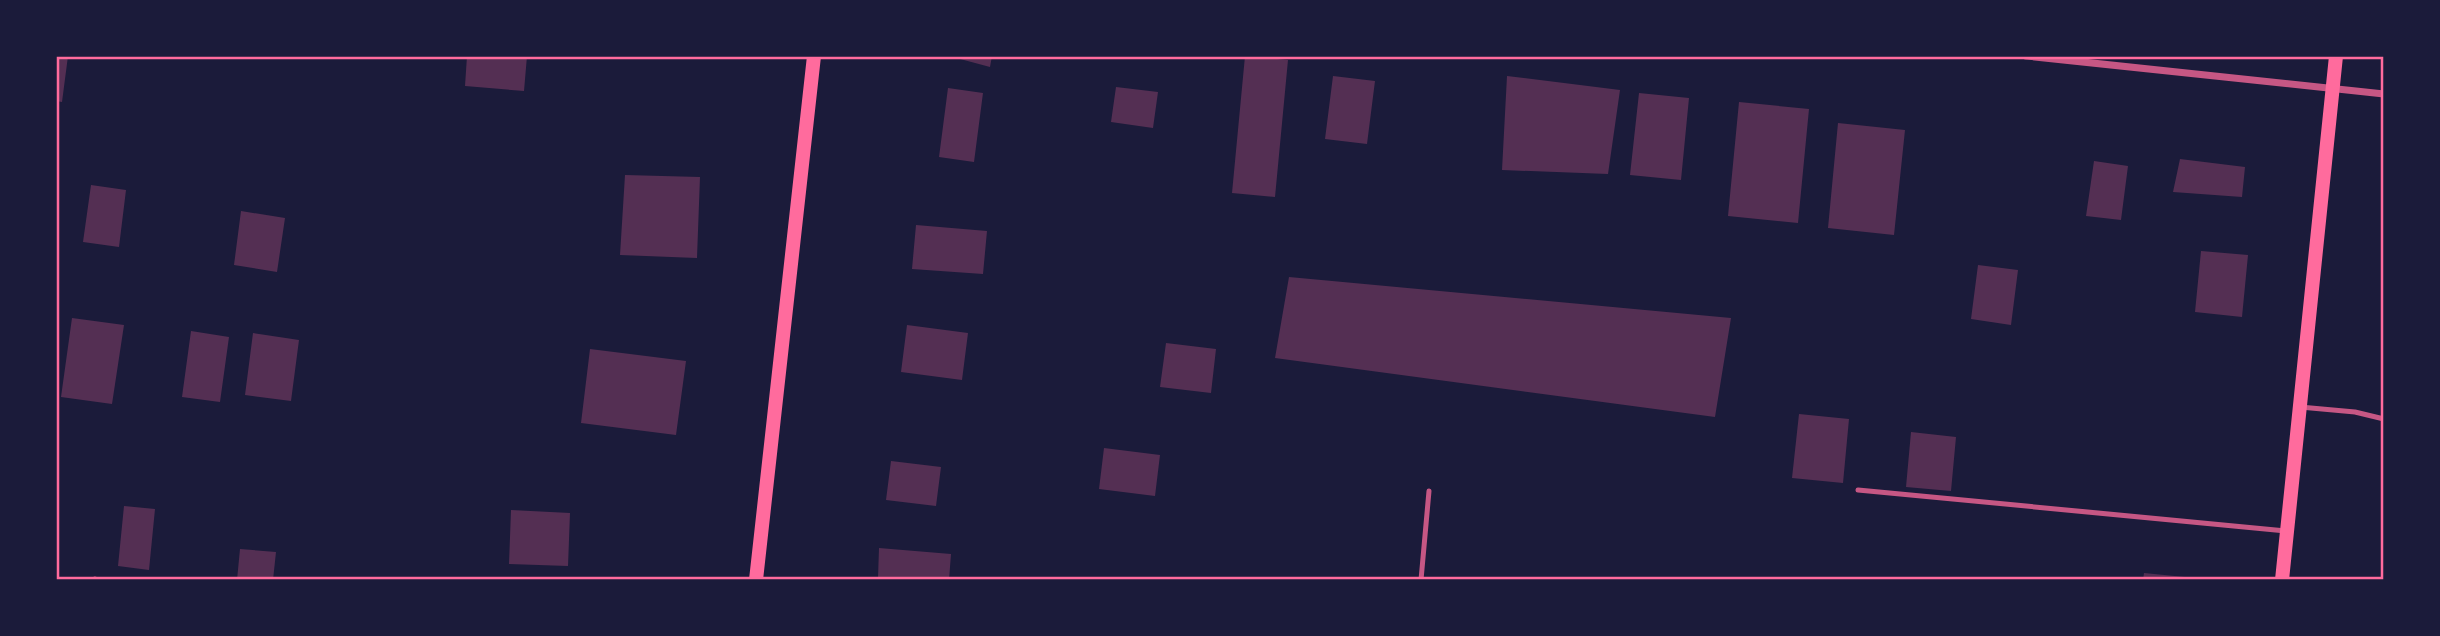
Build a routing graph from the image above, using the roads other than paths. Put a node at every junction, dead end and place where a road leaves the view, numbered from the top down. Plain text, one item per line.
1 (814, 56) edge
2 (2026, 56) edge
3 (2336, 56) edge
4 (2332, 88) junction
5 (2384, 94) edge
6 (2300, 407) junction
7 (2384, 419) edge
8 (1858, 490) dead end
9 (1429, 491) dead end
10 (2286, 531) junction
11 (756, 580) edge
12 (1421, 580) edge
13 (2282, 580) edge

1 - 11 main road
2 - 4 street
3 - 4 main road
4 - 5 street
4 - 6 main road
6 - 7 lane
6 - 10 main road
8 - 10 lane
9 - 12 lane
10 - 13 main road

